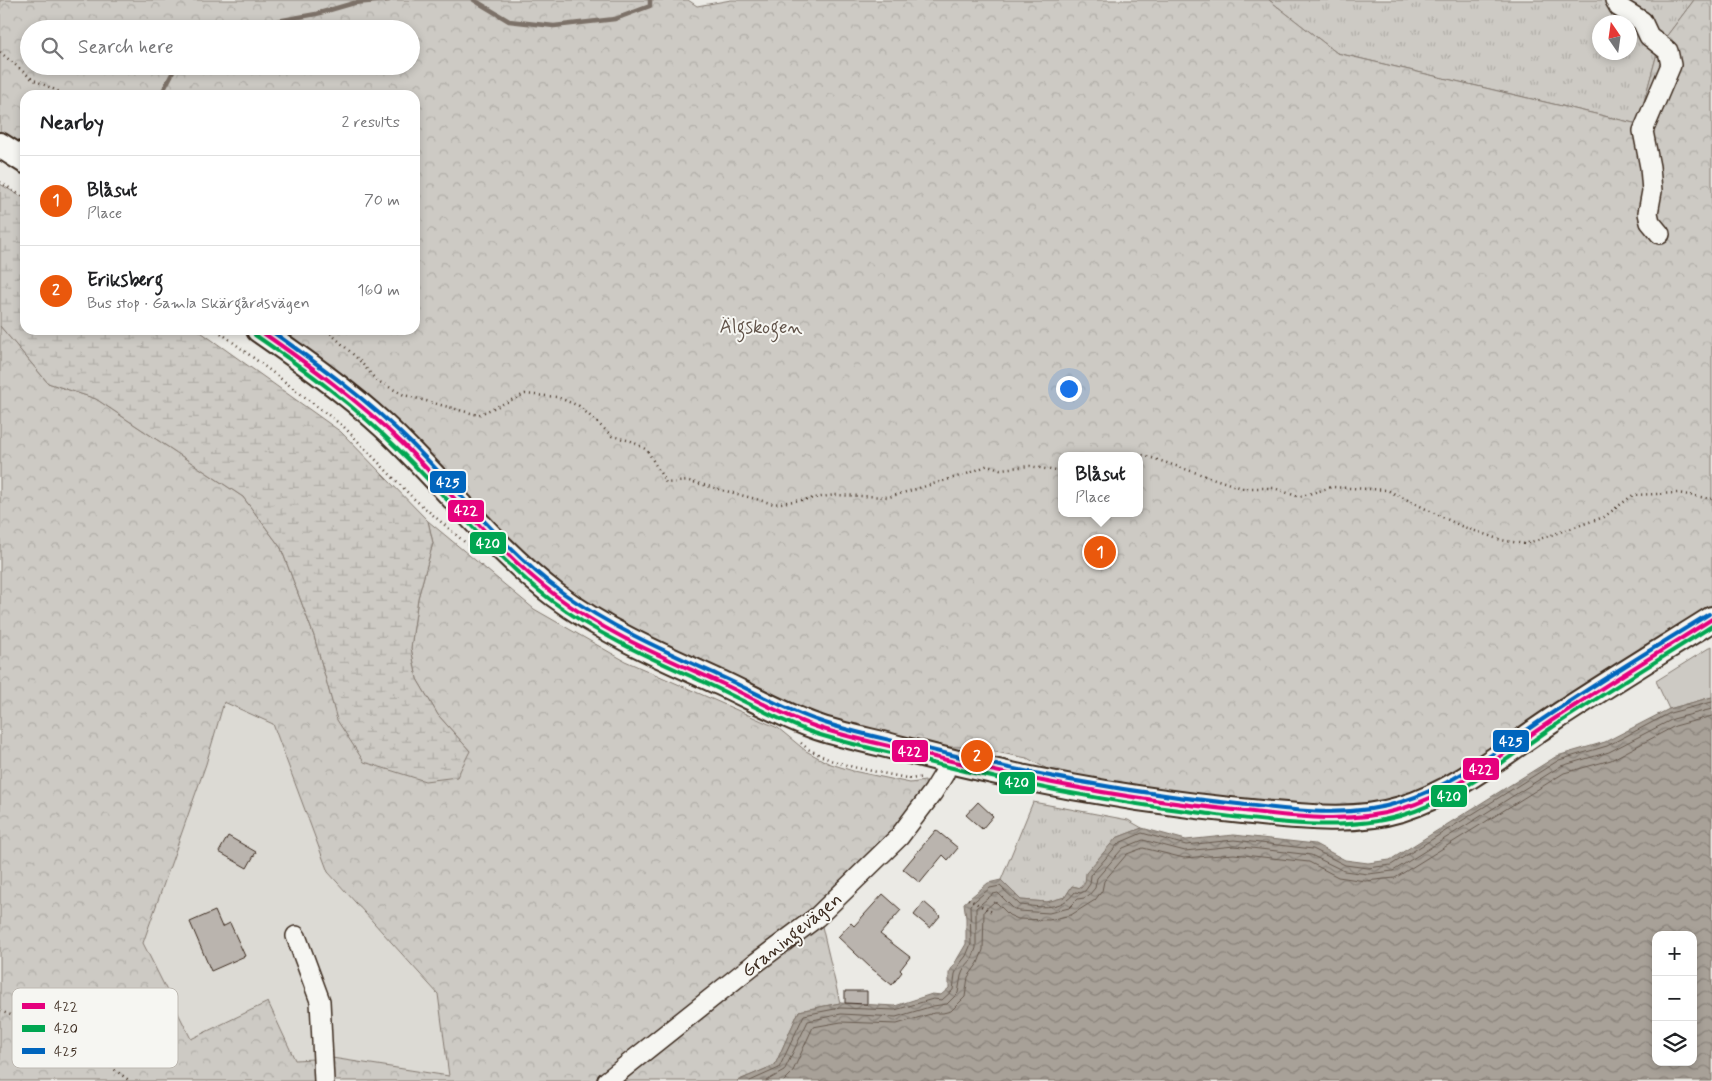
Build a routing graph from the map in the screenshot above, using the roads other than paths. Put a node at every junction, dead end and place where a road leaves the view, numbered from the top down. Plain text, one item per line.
1 (1615, 0) edge
2 (0, 145) edge
3 (20, 158) edge
4 (1660, 234) dead end
5 (266, 335) edge
6 (1712, 619) edge
7 (948, 761) junction
8 (296, 936) dead end
9 (324, 1081) edge
10 (607, 1081) edge

1 - 4 street
2 - 3 main road
5 - 7 main road
6 - 7 main road
7 - 10 street, Graningevägen
8 - 9 street

